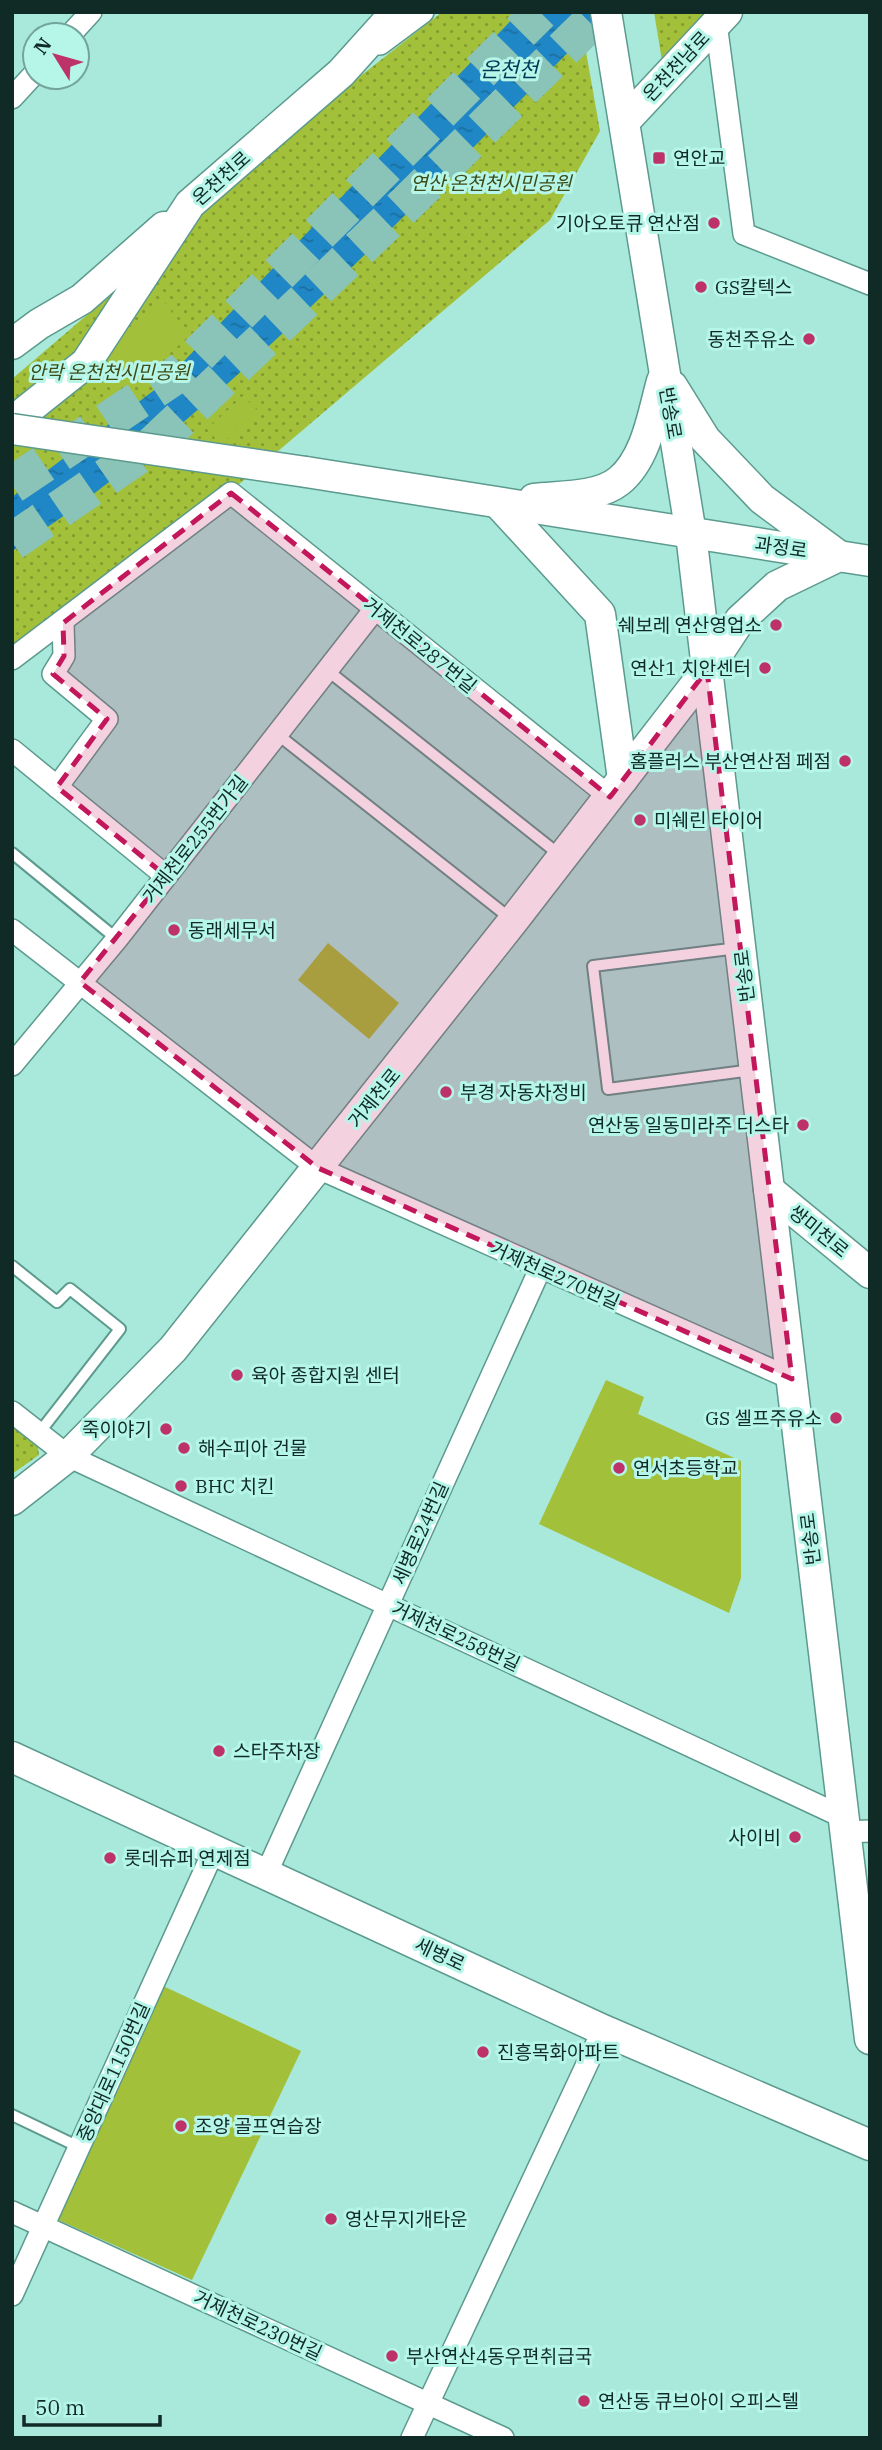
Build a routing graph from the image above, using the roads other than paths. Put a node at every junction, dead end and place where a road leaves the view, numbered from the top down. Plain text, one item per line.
1 (396, 12) edge
2 (424, 12) edge
3 (606, 12) edge
4 (722, 18) edge
5 (341, 73) junction
6 (625, 121) junction
7 (190, 204) junction
8 (870, 284) edge
9 (12, 344) edge
10 (664, 374) junction
11 (12, 422) edge
12 (12, 429) edge
13 (498, 503) junction
14 (691, 534) junction
15 (839, 556) junction
16 (870, 561) edge
17 (375, 609) junction
18 (63, 623) junction
19 (12, 659) edge
20 (327, 670) junction
21 (708, 670) junction
22 (277, 734) junction
23 (12, 750) edge
24 (57, 787) junction
25 (617, 788) junction
26 (12, 853) edge
27 (562, 857) junction
28 (166, 876) junction
29 (513, 921) junction
30 (12, 930) edge
31 (117, 939) junction
32 (740, 948) junction
33 (80, 982) junction
34 (12, 1065) edge
35 (755, 1070) junction
36 (318, 1168) junction
37 (769, 1190) junction
38 (12, 1266) edge
39 (540, 1269) junction
40 (870, 1273) edge
41 (792, 1379) junction
42 (12, 1412) edge
43 (38, 1433) junction
44 (68, 1456) junction
45 (12, 1500) edge
46 (388, 1604) junction
47 (12, 1757) edge
48 (853, 1827) edge
49 (214, 1850) junction
50 (267, 1874) junction
51 (603, 2029) junction
52 (870, 2039) edge
53 (12, 2115) edge
54 (870, 2145) edge
55 (79, 2147) junction
56 (12, 2212) edge
57 (43, 2226) junction
58 (12, 2295) edge
59 (428, 2403) junction
60 (412, 2438) edge
61 (503, 2438) edge

1 - 5 main road, 온천천로
2 - 5 street
3 - 6 main road, 반송로
4 - 6 main road, 온천천남로
4 - 8 street
5 - 7 main road, 온천천로
6 - 10 main road, 반송로
7 - 9 main road
7 - 11 main road, 온천천로
10 - 13 main road
10 - 14 main road, 반송로
10 - 15 main road
12 - 13 main road, 과정로, bridge
13 - 14 main road, 과정로
13 - 25 main road
14 - 15 main road, 과정로
14 - 21 main road, 반송로
15 - 16 main road, 과정로
15 - 21 main road, 거제천로
17 - 18 street, 거제천로287번길
17 - 20 street, 거제천로255번가길
17 - 25 street, 거제천로287번길
18 - 19 street
18 - 24 street
20 - 22 street, 거제천로255번가길
20 - 27 lane
21 - 25 main road, 거제천로
21 - 32 main road, 반송로
22 - 28 street, 거제천로255번가길
22 - 29 lane
23 - 24 street
24 - 28 street
25 - 27 main road, 거제천로
26 - 31 lane
27 - 29 main road, 거제천로
28 - 31 street, 거제천로255번가길
29 - 36 main road, 거제천로
30 - 33 street, 거제천로270번길
31 - 33 street, 거제천로255번가길
32 - 35 main road, 반송로
32 - 35 lane
33 - 34 street, 거제천로255번가길
33 - 36 street, 거제천로270번길
35 - 37 main road, 반송로
36 - 39 street, 거제천로270번길
36 - 44 main road, 거제천로
37 - 40 main road, 쌍미천로
37 - 41 main road, 반송로
38 - 43 lane
39 - 41 street, 거제천로270번길
39 - 46 street, 세병로24번길
41 - 48 main road, 반송로
42 - 43 street, 거제천로258번길
43 - 44 street, 거제천로258번길
44 - 45 main road, 거제천로
44 - 46 street, 거제천로258번길
46 - 48 street, 거제천로258번길
46 - 50 street, 세병로24번길
47 - 49 main road, 세병로
48 - 52 main road, 반송로
49 - 50 main road, 세병로
49 - 55 street, 중앙대로1150번길
50 - 51 main road, 세병로
51 - 54 main road, 세병로
51 - 59 street
53 - 55 lane
55 - 57 street, 중앙대로1150번길
56 - 57 street, 거제천로230번길
57 - 58 street, 중앙대로1150번길
57 - 59 street, 거제천로230번길
59 - 60 street
59 - 61 street, 거제천로230번길

